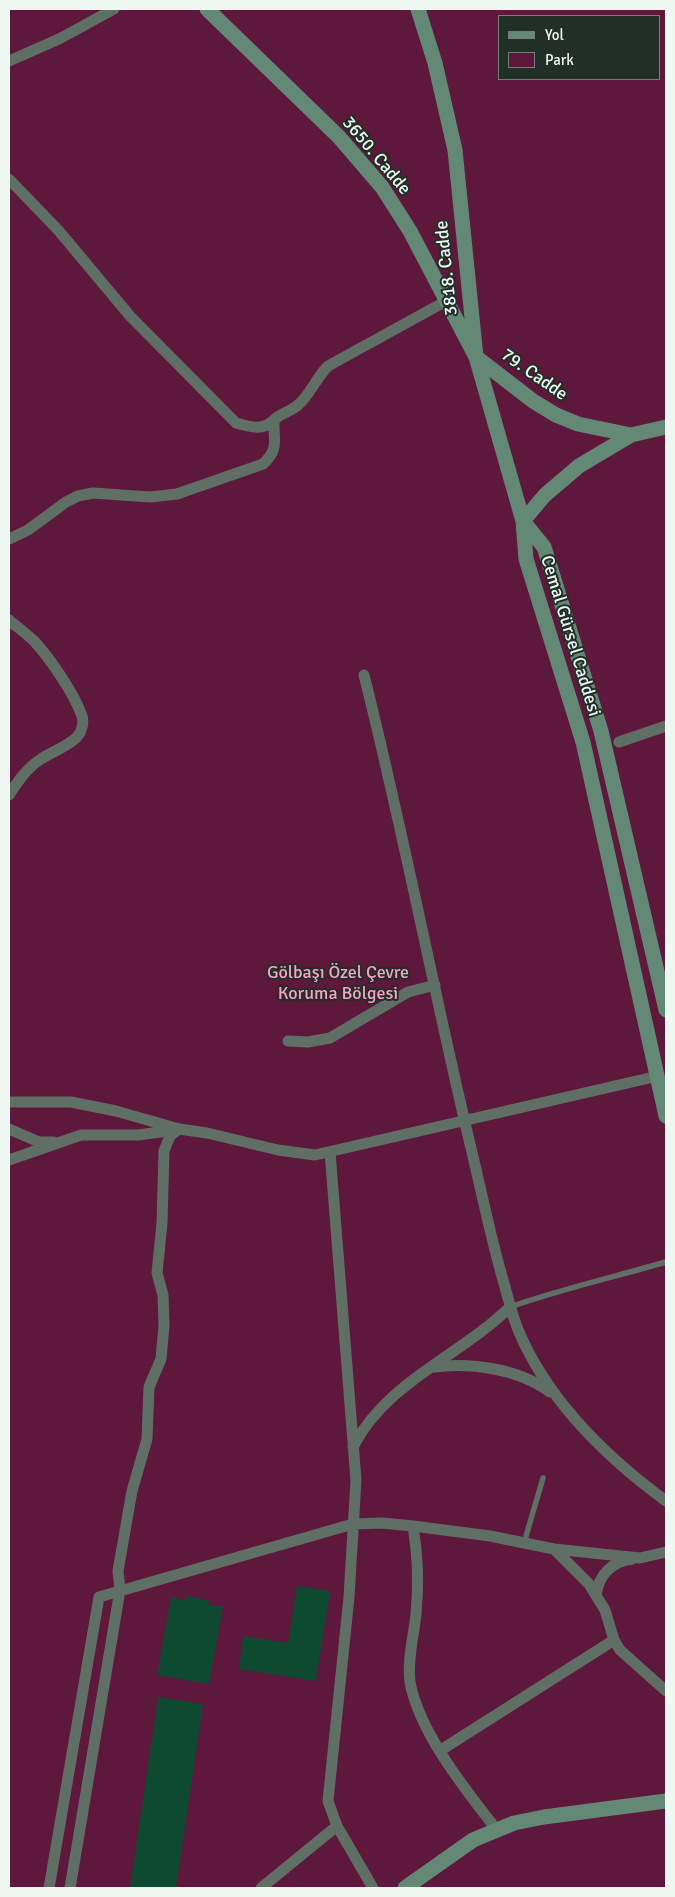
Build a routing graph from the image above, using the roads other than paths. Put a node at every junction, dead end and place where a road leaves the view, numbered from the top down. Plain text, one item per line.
1 (114, 9) edge
2 (207, 9) edge
3 (418, 9) edge
4 (9, 61) edge
5 (9, 179) edge
6 (448, 300) junction
7 (476, 357) junction
8 (274, 420) junction
9 (666, 427) edge
10 (631, 435) junction
11 (523, 521) junction
12 (9, 539) edge
13 (9, 620) edge
14 (364, 675) dead end
15 (666, 726) edge
16 (619, 742) dead end
17 (9, 796) edge
18 (435, 985) junction
19 (666, 1010) edge
20 (288, 1041) dead end
21 (658, 1076) junction
22 (9, 1102) edge
23 (666, 1116) edge
24 (464, 1121) junction
25 (9, 1129) edge
26 (178, 1129) junction
27 (63, 1141) junction
28 (330, 1152) junction
29 (9, 1160) edge
30 (666, 1262) edge
31 (510, 1307) junction
32 (433, 1368) junction
33 (556, 1396) junction
34 (353, 1447) junction
35 (543, 1478) dead end
36 (666, 1501) edge
37 (353, 1524) junction
38 (413, 1526) junction
39 (524, 1543) junction
40 (554, 1549) junction
41 (666, 1552) edge
42 (640, 1558) junction
43 (120, 1590) junction
44 (596, 1595) junction
45 (614, 1640) junction
46 (666, 1691) edge
47 (440, 1750) junction
48 (666, 1801) edge
49 (336, 1826) junction
50 (496, 1829) junction
51 (49, 1888) edge
52 (70, 1888) edge
53 (261, 1888) edge
54 (373, 1888) edge
55 (405, 1888) edge

1 - 4 street
2 - 6 street, 3650. Cadde
3 - 7 street, 3818. Cadde
5 - 8 street
6 - 7 street, 3650. Cadde
6 - 8 street
7 - 10 street, 79. Cadde
7 - 11 street, 3818. Cadde
8 - 12 street
9 - 10 street, 79. Cadde
10 - 11 street, 79. Cadde
11 - 19 street, Cemal Gürsel Caddesi
11 - 21 street, Cemal Gürsel Caddesi
13 - 17 street
14 - 18 street
15 - 16 street
18 - 20 street
18 - 24 street
21 - 23 street, Cemal Gürsel Caddesi
21 - 24 street
22 - 26 street
24 - 28 street
24 - 31 street
25 - 27 street
26 - 27 street
26 - 28 street
26 - 43 street
27 - 29 street
28 - 34 street
30 - 31 lane
31 - 32 street
31 - 33 street
32 - 33 street
32 - 34 street
33 - 36 street
34 - 37 street
35 - 39 lane
37 - 38 street
37 - 43 street
37 - 49 street
38 - 39 street
38 - 47 street
39 - 40 street
40 - 42 street
40 - 44 street
41 - 42 street
42 - 44 street
43 - 51 street
43 - 52 street
44 - 45 street
45 - 46 street
45 - 47 street
47 - 50 street
48 - 50 street
49 - 53 street
49 - 54 street
50 - 55 street

